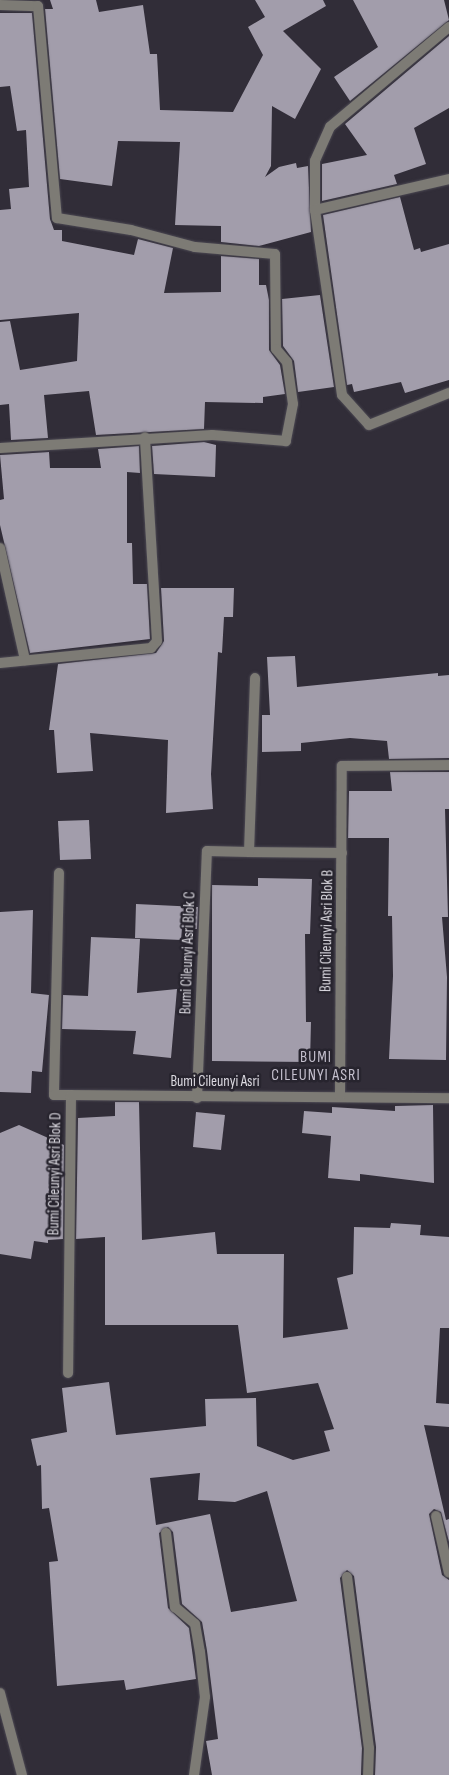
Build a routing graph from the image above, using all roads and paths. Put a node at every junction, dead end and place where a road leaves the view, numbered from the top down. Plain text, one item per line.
1 (38, 3) edge
2 (0, 5) edge
3 (449, 27) edge
4 (449, 179) edge
5 (315, 210) junction
6 (449, 393) edge
7 (145, 437) junction
8 (0, 448) edge
9 (0, 548) edge
10 (25, 660) junction
11 (0, 663) edge
12 (255, 678) dead end
13 (449, 765) edge
14 (249, 852) junction
15 (342, 854) junction
16 (59, 873) dead end
17 (71, 1095) junction
18 (340, 1096) junction
19 (197, 1098) junction
20 (449, 1098) edge
21 (68, 1374) dead end
22 (436, 1516) dead end
23 (166, 1533) dead end
24 (449, 1573) edge
25 (347, 1577) dead end
26 (0, 1693) edge
27 (22, 1775) edge
28 (194, 1775) edge
29 (368, 1775) edge

1 - 2 street
1 - 7 street
3 - 5 street
4 - 5 street
5 - 6 street
7 - 8 street
7 - 10 street
9 - 10 street
10 - 11 street
12 - 14 street
13 - 15 street, Bumi Cileunyi Asri Blok B
14 - 15 street, Bumi Cileunyi Asri Blok C
14 - 19 street, Bumi Cileunyi Asri Blok C
15 - 18 street, Bumi Cileunyi Asri Blok B
16 - 17 street, Bumi Cileunyi Asri Blok D
17 - 19 street, Bumi Cileunyi Asri
17 - 21 street, Bumi Cileunyi Asri Blok D
18 - 19 street, Bumi Cileunyi Asri
18 - 20 street, Bumi Cileunyi Asri
22 - 24 street
23 - 28 street
25 - 29 street
26 - 27 street

